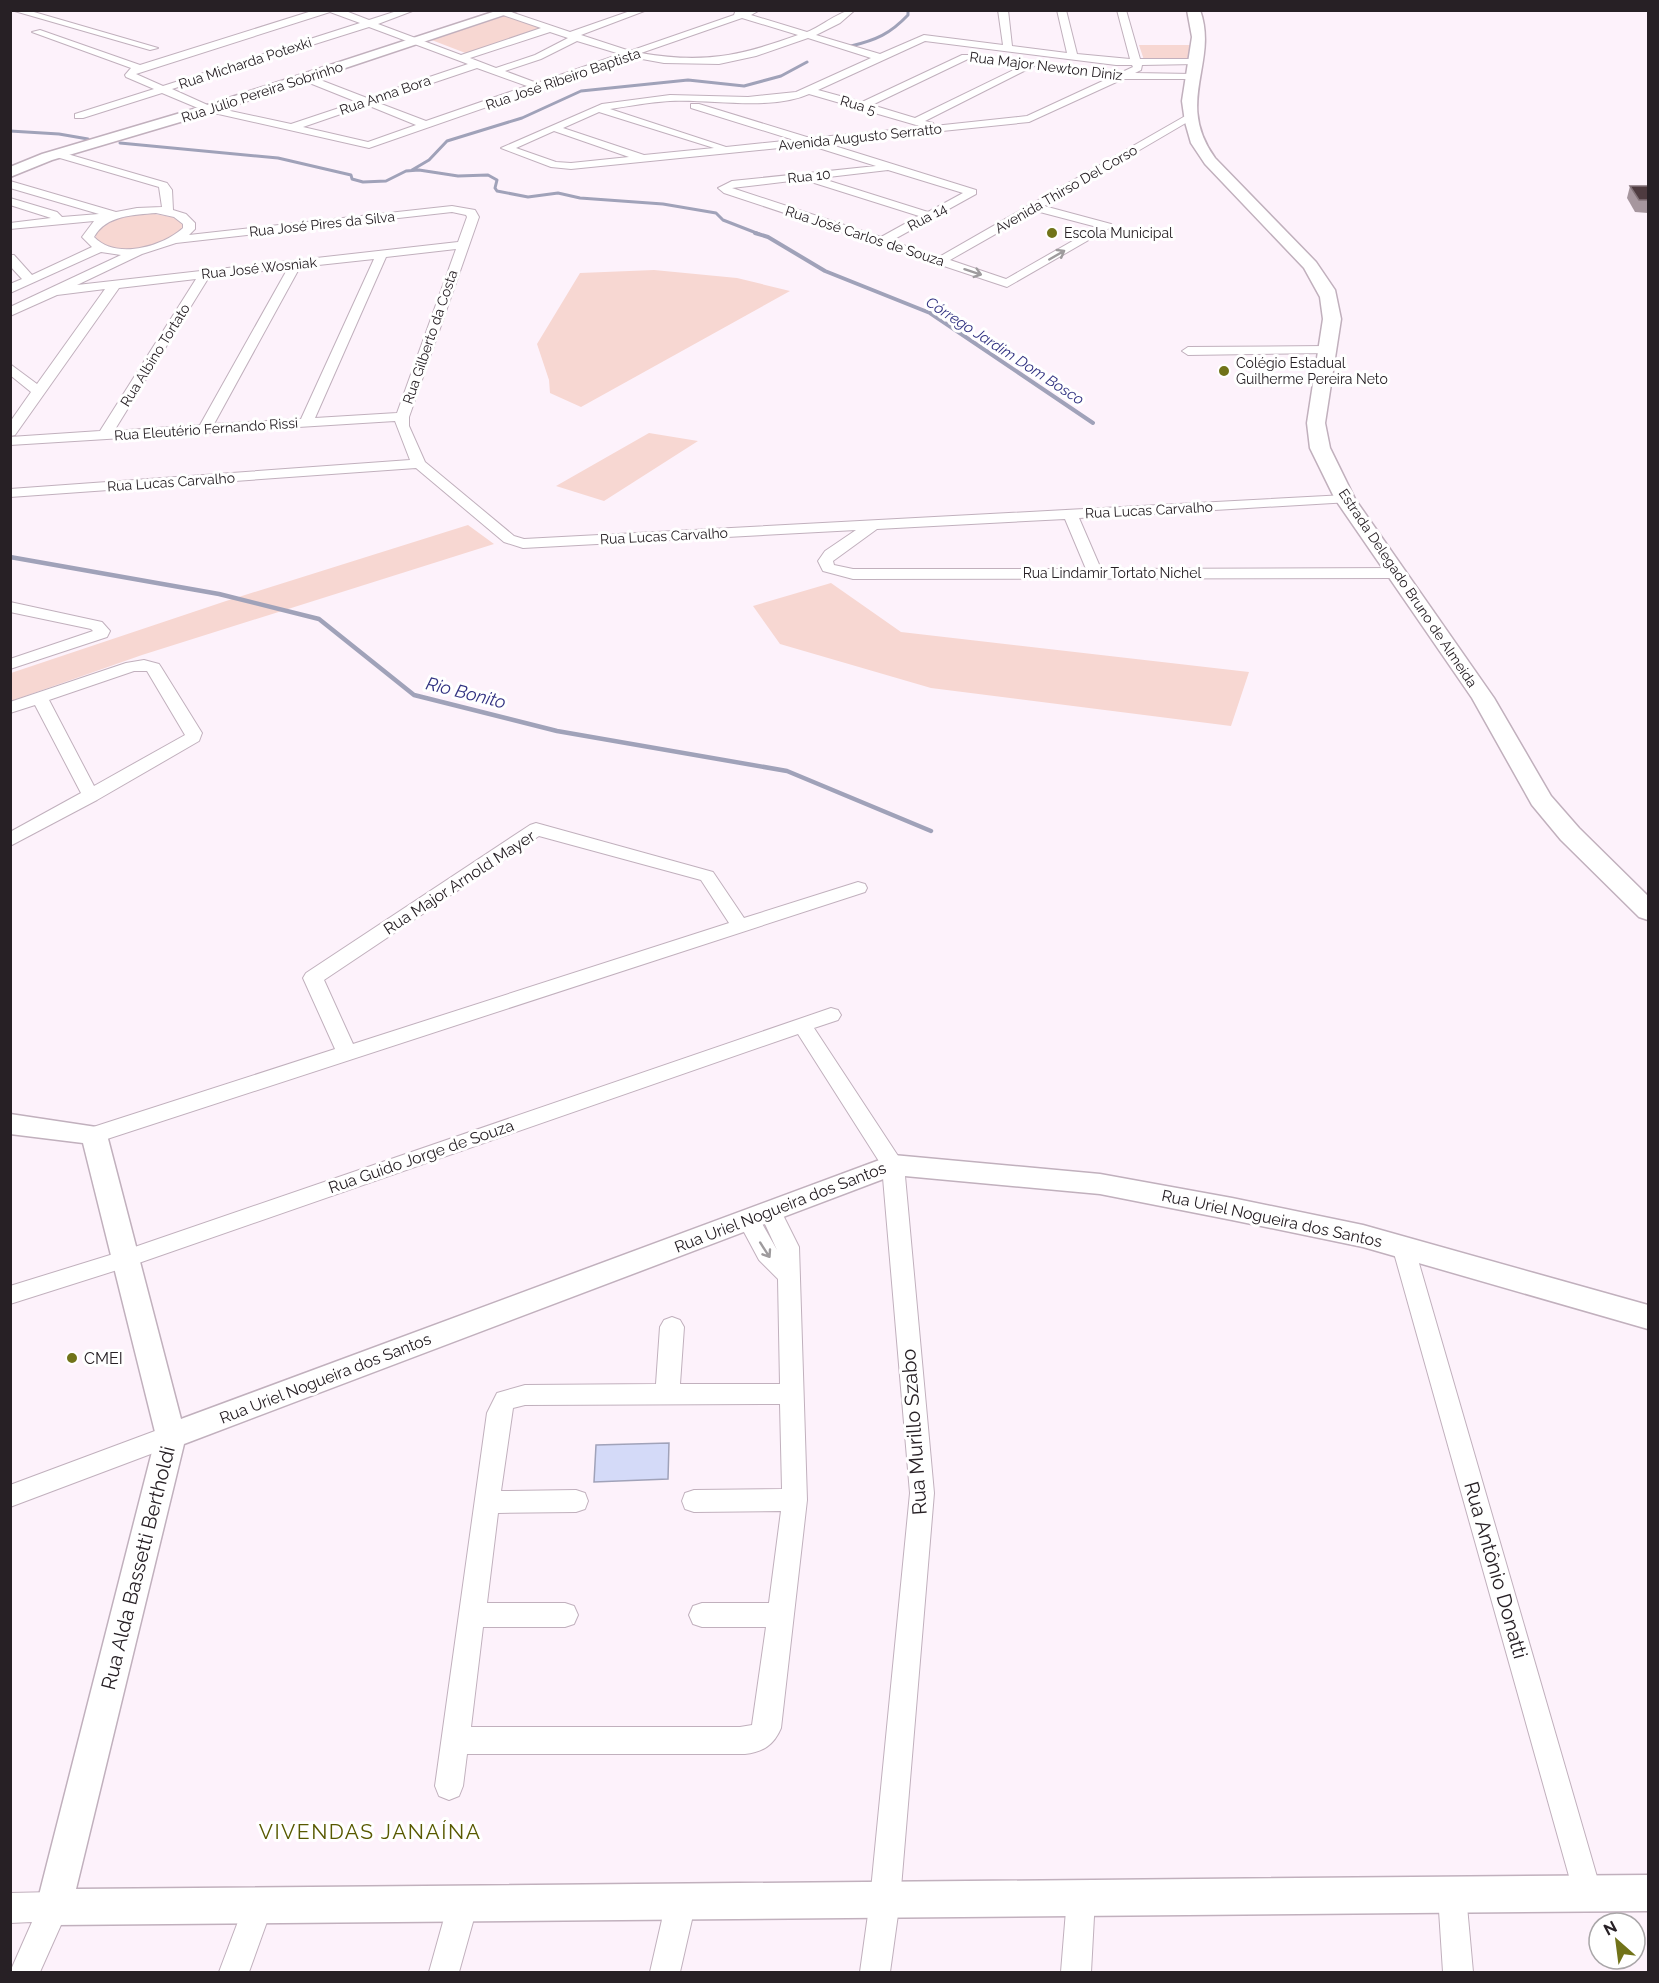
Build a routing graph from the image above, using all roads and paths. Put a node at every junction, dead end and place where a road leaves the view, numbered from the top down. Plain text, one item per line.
1 (15, 10) edge
2 (326, 10) edge
3 (333, 10) edge
4 (411, 10) edge
5 (643, 10) edge
6 (727, 10) edge
7 (756, 10) edge
8 (851, 10) edge
9 (1003, 10) edge
10 (1061, 10) edge
11 (1121, 10) edge
12 (1193, 10) edge
13 (509, 12) edge
14 (742, 15) junction
15 (368, 24) junction
16 (552, 28) junction
17 (37, 32) dead end
18 (807, 35) junction
19 (575, 36) junction
20 (417, 42) junction
21 (153, 48) dead end
22 (900, 49) junction
23 (1008, 49) junction
24 (922, 52) dead end
25 (944, 54) dead end
26 (632, 55) junction
27 (1073, 56) junction
28 (460, 58) junction
29 (881, 58) junction
30 (1196, 61) junction
31 (1009, 62) dead end
32 (1138, 62) junction
33 (477, 64) junction
34 (140, 68) junction
35 (497, 71) junction
36 (1101, 74) dead end
37 (1123, 76) junction
38 (1192, 77) junction
39 (306, 78) junction
40 (538, 87) junction
41 (162, 89) junction
42 (811, 91) junction
43 (670, 98) junction
44 (368, 101) junction
45 (862, 106) junction
46 (599, 108) junction
47 (209, 110) junction
48 (79, 116) dead end
49 (916, 121) junction
50 (426, 125) junction
51 (1194, 126) junction
52 (293, 127) junction
53 (554, 128) junction
54 (940, 129) junction
55 (1167, 131) junction
56 (811, 142) junction
57 (729, 150) junction
58 (57, 154) junction
59 (646, 159) junction
60 (894, 167) junction
61 (10, 173) edge
62 (805, 177) junction
63 (10, 184) edge
64 (724, 188) joint
65 (10, 201) edge
66 (1035, 207) junction
67 (468, 211) joint
68 (168, 212) junction
69 (116, 215) junction
70 (930, 216) junction
71 (59, 221) junction
72 (10, 226) edge
73 (90, 230) junction
74 (10, 238) edge
75 (176, 240) junction
76 (881, 242) junction
77 (463, 246) junction
78 (100, 248) junction
79 (143, 250) junction
80 (382, 254) junction
81 (10, 258) edge
82 (940, 261) junction
83 (296, 264) junction
84 (205, 274) junction
85 (30, 280) junction
86 (115, 284) junction
87 (10, 289) edge
88 (56, 291) junction
89 (10, 312) edge
90 (1327, 350) junction
91 (1188, 351) dead end
92 (10, 368) edge
93 (39, 392) junction
94 (402, 417) junction
95 (306, 423) junction
96 (205, 429) junction
97 (10, 432) edge
98 (104, 436) junction
99 (10, 441) edge
100 (419, 465) junction
101 (11, 492) edge
102 (1346, 499) junction
103 (1070, 514) junction
104 (875, 525) junction
105 (1095, 573) junction
106 (1396, 573) junction
107 (10, 608) edge
108 (10, 664) edge
109 (40, 698) junction
110 (10, 708) edge
111 (91, 796) junction
112 (10, 840) edge
113 (858, 888) dead end
114 (1648, 912) edge
115 (740, 926) junction
116 (831, 1015) dead end
117 (802, 1025) junction
118 (347, 1053) junction
119 (10, 1125) edge
120 (94, 1135) junction
121 (893, 1165) junction
122 (759, 1215) junction
123 (1404, 1246) junction
124 (125, 1258) junction
125 (10, 1295) edge
126 (1648, 1317) edge
127 (672, 1327) dead end
128 (792, 1394) junction
129 (667, 1395) junction
130 (171, 1436) junction
131 (10, 1496) edge
132 (694, 1500) dead end
133 (795, 1500) junction
134 (576, 1501) dead end
135 (487, 1502) junction
136 (472, 1615) junction
137 (565, 1615) dead end
138 (702, 1615) dead end
139 (782, 1615) junction
140 (455, 1740) junction
141 (448, 1786) dead end
142 (1648, 1893) edge
143 (1588, 1894) junction
144 (1452, 1895) junction
145 (1081, 1898) junction
146 (885, 1900) junction
147 (681, 1902) junction
148 (463, 1904) junction
149 (258, 1905) junction
150 (54, 1907) junction
151 (10, 1908) edge
152 (25, 1972) edge
153 (234, 1972) edge
154 (444, 1972) edge
155 (665, 1972) edge
156 (875, 1972) edge
157 (1077, 1972) edge
158 (1458, 1972) edge

1 - 21 street
2 - 34 street
3 - 15 street
4 - 15 street, Rua Micharda Potexki
5 - 19 street
6 - 14 street
7 - 14 street, Rua José Ribeiro Baptista
8 - 18 street
9 - 23 street
10 - 27 street
11 - 32 street
12 - 30 main road, Estrada Delegado Bruno de Almeida
13 - 16 street
13 - 20 main road, Rua Júlio Pereira Sobrinho
14 - 18 street
14 - 26 street, Rua José Ribeiro Baptista
15 - 20 street
15 - 41 street, Rua Micharda Potexki
16 - 19 street
16 - 28 street
17 - 34 street
18 - 26 street
18 - 29 street
19 - 26 street
19 - 35 street
20 - 28 street
20 - 39 main road, Rua Júlio Pereira Sobrinho
22 - 23 street, Rua Major Newton Diniz
22 - 24 street
22 - 29 street
23 - 27 street, Rua Major Newton Diniz
25 - 45 street, Rua Major Newton Diniz
26 - 40 street, Rua José Ribeiro Baptista
27 - 32 street, Rua Major Newton Diniz
28 - 33 street
29 - 42 street
30 - 32 street, Rua Major Newton Diniz
30 - 38 main road, Estrada Delegado Bruno de Almeida
31 - 49 street, Rua Major Newton Diniz
32 - 37 street, Avenida Augusto Serratto
33 - 35 street
33 - 44 street, Rua Anna Bora
34 - 41 street
35 - 40 street
36 - 37 street, Rua Major Newton Diniz
37 - 38 street, Rua Major Newton Diniz
37 - 54 street, Avenida Augusto Serratto
38 - 51 main road, Estrada Delegado Bruno de Almeida
39 - 44 street
39 - 47 main road, Rua Júlio Pereira Sobrinho
40 - 50 street, Rua José Ribeiro Baptista
41 - 47 street
41 - 48 street, Rua Micharda Potexki
42 - 43 street
42 - 45 street, Rua 5
43 - 46 street
43 - 56 street
44 - 50 street
44 - 52 street, Rua Anna Bora
45 - 49 street, Rua 5
46 - 53 street
46 - 57 street
47 - 52 street
47 - 58 main road, Rua Júlio Pereira Sobrinho
49 - 54 street, Rua 5
50 - 52 street, Rua José Ribeiro Baptista
51 - 55 street, Avenida Thirso Del Corso
51 - 55 street
51 - 90 main road, Estrada Delegado Bruno de Almeida
53 - 59 street
53 - 59 street, Avenida Augusto Serratto
54 - 56 street, Avenida Augusto Serratto
55 - 66 street, Avenida Thirso Del Corso
56 - 57 street, Avenida Augusto Serratto
56 - 60 street
57 - 59 street, Avenida Augusto Serratto
58 - 61 main road, Rua Júlio Pereira Sobrinho
58 - 68 street
60 - 62 street, Rua 10
60 - 70 street, Rua 14
62 - 64 street, Rua 10
62 - 70 street
63 - 69 street
64 - 76 street, Rua José Carlos de Souza
65 - 71 street
66 - 82 street, Avenida Thirso Del Corso
82 -> 66 street, Rua José Carlos de Souza
67 - 75 street, Rua José Pires da Silva
67 - 77 street, Rua Gilberto da Costa
68 - 69 street
68 - 75 street
69 - 71 street
69 - 73 street
70 - 76 street, Rua 14
71 - 72 street
73 - 74 street
73 - 78 street
75 - 79 street, Rua José Pires da Silva
76 - 82 street, Rua José Carlos de Souza
77 - 80 street, Rua José Wosniak
77 - 94 street, Rua Gilberto da Costa
78 - 79 street
78 - 85 street
79 - 88 street
80 - 83 street, Rua José Wosniak
80 - 95 street
81 - 85 street
83 - 84 street, Rua José Wosniak
83 - 96 street
84 - 86 street, Rua José Wosniak
84 - 98 street, Rua Albino Tortato
85 - 87 street
86 - 88 street, Rua José Wosniak
86 - 93 street
88 - 89 street
90 - 91 street
90 - 102 main road, Estrada Delegado Bruno de Almeida
92 - 93 street
93 - 97 street
94 - 95 street, Rua Eleutério Fernando Rissi
94 - 100 street, Rua Gilberto da Costa
95 - 96 street, Rua Eleutério Fernando Rissi
96 - 98 street, Rua Eleutério Fernando Rissi
98 - 99 street, Rua Eleutério Fernando Rissi
100 - 101 street, Rua Lucas Carvalho
100 - 104 street, Rua Lucas Carvalho
102 - 103 street, Rua Lucas Carvalho
102 - 106 main road, Estrada Delegado Bruno de Almeida
103 - 104 street, Rua Lucas Carvalho
103 - 105 street
104 - 105 street, Rua Lindamir Tortato Nichel
105 - 106 street, Rua Lindamir Tortato Nichel
106 - 114 main road, Estrada Delegado Bruno de Almeida
107 - 108 street
109 - 110 street
109 - 111 street
109 - 111 street
111 - 112 street
113 - 115 street
115 - 118 street
115 - 118 street, Rua Major Arnold Mayer
116 - 117 street, Rua Guido Jorge de Souza
117 - 121 street, Rua Murillo Szabo
117 - 124 street, Rua Guido Jorge de Souza
118 - 120 street
119 - 120 street
120 - 124 street, Rua Alda Bassetti Bertholdi
121 - 122 street, Rua Uriel Nogueira dos Santos
121 - 123 street, Rua Uriel Nogueira dos Santos
121 - 146 street, Rua Murillo Szabo
122 - 128 street
122 - 130 street, Rua Uriel Nogueira dos Santos
123 - 126 street, Rua Uriel Nogueira dos Santos
123 - 143 street, Rua Antônio Donatti
124 - 125 street, Rua Guido Jorge de Souza
124 - 130 street, Rua Alda Bassetti Bertholdi
127 - 129 street
128 - 129 street
128 - 133 street
129 - 135 street
130 - 131 street, Rua Uriel Nogueira dos Santos
130 - 150 street, Rua Alda Bassetti Bertholdi
132 - 133 street
133 - 139 street
134 - 135 street
135 - 136 street
136 - 137 street
136 - 140 street
138 - 139 street
139 - 140 street
140 - 141 street
142 - 143 street
143 - 144 street
144 - 145 street
144 - 158 street
145 - 146 street
145 - 157 street
146 - 147 street
146 - 156 street, Rua Murillo Szabo
147 - 148 street
147 - 155 street
148 - 149 street
148 - 154 street
149 - 150 street
149 - 153 street
150 - 151 street
150 - 152 street

